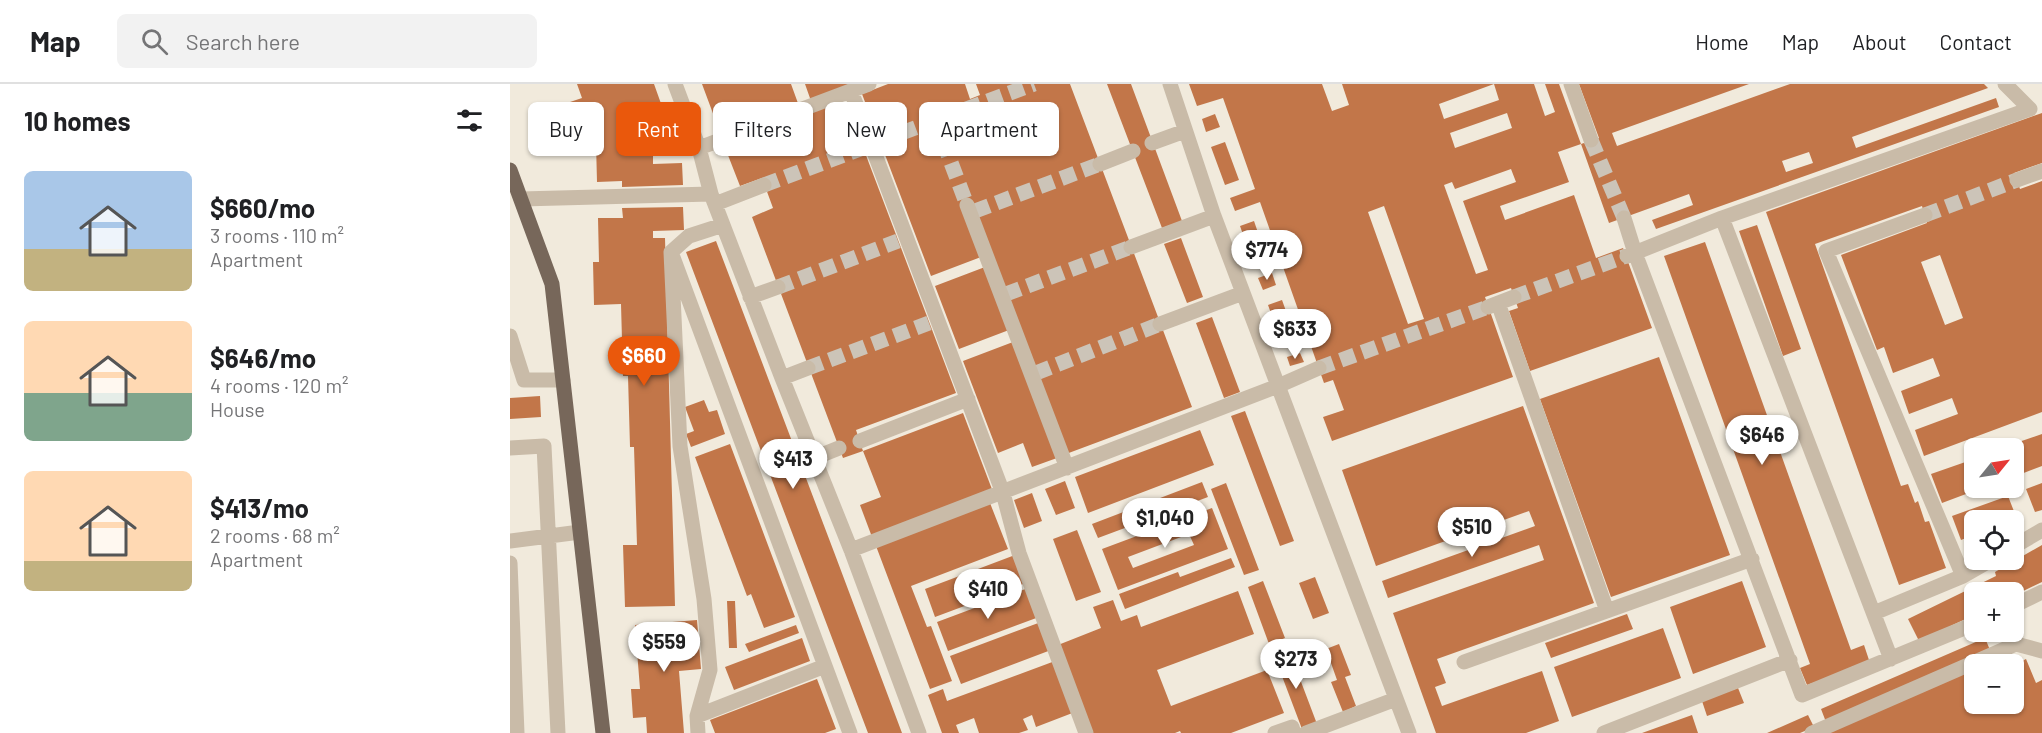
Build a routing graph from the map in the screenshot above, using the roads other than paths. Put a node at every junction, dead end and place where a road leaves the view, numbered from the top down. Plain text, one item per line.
1 (675, 84) edge
2 (869, 84) edge
3 (1170, 84) edge
4 (1571, 84) edge
5 (2005, 84) edge
6 (851, 92) junction
7 (682, 102) edge
8 (2036, 107) edge
9 (1185, 131) junction
10 (1591, 140) tunnel mouth
11 (1152, 143) dead end
12 (701, 147) edge
13 (1133, 151) dead end
14 (701, 155) edge
15 (1100, 164) tunnel mouth
16 (510, 170) edge
17 (2042, 171) edge
18 (2017, 180) tunnel mouth
19 (764, 185) tunnel mouth
20 (520, 199) junction
21 (713, 199) junction
22 (970, 210) tunnel mouth
23 (1924, 214) tunnel mouth
24 (1214, 216) junction
25 (1624, 218) tunnel mouth
26 (1722, 218) junction
27 (723, 225) junction
28 (1131, 247) tunnel mouth
29 (671, 252) junction
30 (1631, 255) junction
31 (778, 286) tunnel mouth
32 (1243, 293) junction
33 (750, 297) junction
34 (1514, 297) tunnel mouth
35 (1160, 324) tunnel mouth
36 (510, 336) edge
37 (808, 368) tunnel mouth
38 (1319, 368) tunnel mouth
39 (782, 378) junction
40 (517, 380) edge
41 (563, 380) junction
42 (1278, 386) junction
43 (968, 399) junction
44 (860, 441) dead end
45 (510, 447) edge
46 (839, 448) dead end
47 (814, 458) junction
48 (1067, 468) junction
49 (1003, 493) junction
50 (2042, 530) edge
51 (580, 532) junction
52 (549, 536) junction
53 (510, 541) edge
54 (2024, 541) edge
55 (851, 550) junction
56 (1752, 559) junction
57 (510, 564) edge
58 (1974, 570) edge
59 (1963, 576) junction
60 (2042, 592) edge
61 (2024, 601) edge
62 (1607, 611) junction
63 (1874, 613) junction
64 (1964, 628) edge
65 (2042, 651) edge
66 (1891, 659) junction
67 (1790, 660) junction
68 (1464, 662) dead end
69 (825, 666) junction
70 (1396, 699) junction
71 (697, 716) junction
72 (847, 732) edge
73 (517, 733) edge
74 (558, 733) edge
75 (603, 733) edge
76 (698, 733) edge
77 (918, 733) edge
78 (1086, 733) edge
79 (1275, 733) edge
80 (1294, 733) edge
81 (1306, 733) edge
82 (1409, 733) edge
83 (1604, 733) edge
84 (1812, 733) edge

1 - 7 lane
2 - 6 lane
3 - 9 lane
4 - 10 lane
5 - 8 lane
6 - 12 lane
6 - 43 lane
8 - 26 lane
9 - 11 lane
9 - 24 lane
13 - 15 lane
14 - 21 lane
16 - 20 main road
17 - 18 lane
19 - 21 lane
20 - 21 lane
20 - 41 main road
21 - 27 lane
22 - 48 lane
23 - 59 lane
24 - 28 lane
24 - 32 lane
25 - 30 lane
26 - 30 lane
26 - 63 lane
27 - 29 lane
27 - 33 lane
29 - 69 lane
29 - 71 lane
30 - 56 lane
31 - 33 lane
32 - 35 lane
32 - 42 lane
33 - 39 lane
34 - 62 lane
36 - 40 lane
37 - 39 lane
38 - 42 lane
39 - 47 lane
40 - 41 lane
41 - 51 main road
42 - 48 lane
42 - 70 lane
43 - 44 lane
43 - 49 lane
45 - 52 lane
46 - 47 lane
47 - 55 lane
48 - 49 lane
49 - 55 lane
49 - 78 lane
50 - 54 lane
51 - 52 lane
51 - 75 main road
52 - 53 lane
52 - 74 lane
55 - 77 lane
56 - 62 lane
56 - 67 lane
57 - 73 lane
58 - 59 lane
59 - 63 lane
60 - 61 lane
62 - 68 lane
63 - 66 lane
64 - 66 lane
65 - 84 lane
66 - 67 lane
67 - 83 lane
69 - 71 lane
69 - 72 lane
70 - 81 lane
70 - 82 lane
71 - 76 lane
79 - 80 lane

